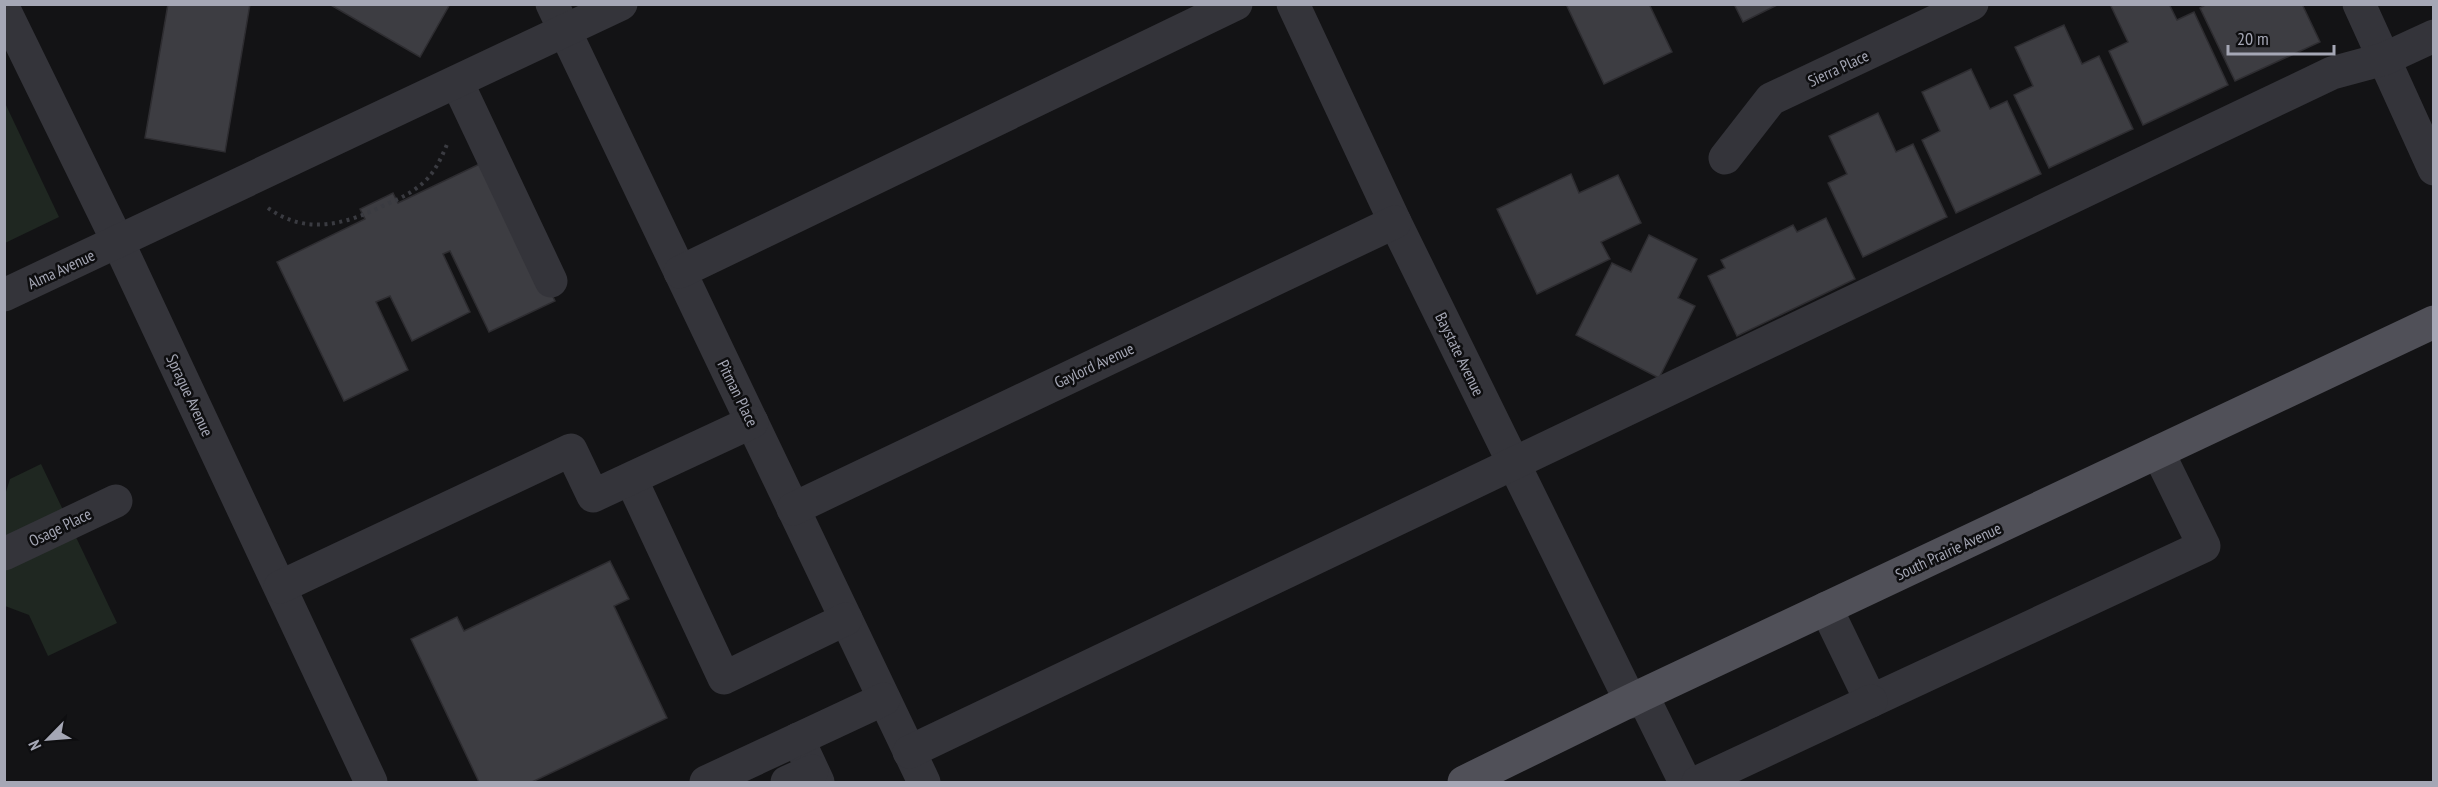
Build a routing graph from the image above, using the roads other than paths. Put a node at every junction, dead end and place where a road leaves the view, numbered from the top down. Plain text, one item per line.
1 (621, 4) edge
2 (1236, 4) edge
3 (1293, 4) edge
4 (1972, 4) edge
5 (2359, 4) edge
6 (558, 18) edge
7 (9, 30) edge
8 (2433, 36) edge
9 (2384, 59) junction
10 (457, 82) junction
11 (1725, 158) dead end
12 (2433, 169) edge
13 (1395, 222) junction
14 (118, 242) junction
15 (680, 272) junction
16 (551, 281) dead end
17 (4, 296) edge
18 (2433, 322) edge
19 (752, 422) junction
20 (2158, 452) junction
21 (1515, 464) junction
22 (631, 479) junction
23 (116, 501) dead end
24 (793, 508) junction
25 (4, 554) edge
26 (280, 587) junction
27 (1826, 608) junction
28 (846, 619) junction
29 (1637, 698) junction
30 (884, 699) junction
31 (1871, 701) junction
32 (798, 739) junction
33 (909, 752) junction
34 (806, 779) edge
35 (363, 780) edge
36 (706, 783) edge
37 (924, 783) edge
38 (1464, 783) edge
39 (1685, 783) edge
40 (1698, 783) edge

1 - 6 street, Alma Avenue
2 - 15 street
3 - 13 street, Baystate Avenue
4 - 11 street, Sierra Place
5 - 9 street
6 - 10 street, Alma Avenue
6 - 15 street, Pitman Place
7 - 14 street, Sprague Avenue
8 - 9 street
9 - 12 street
9 - 21 street
10 - 14 street, Alma Avenue
10 - 16 street
13 - 21 street, Baystate Avenue
13 - 24 street, Gaylord Avenue
14 - 17 street, Alma Avenue
14 - 26 street, Sprague Avenue
15 - 19 street, Pitman Place
18 - 20 main road, South Prairie Avenue
19 - 22 street
19 - 24 street, Pitman Place
20 - 27 main road, South Prairie Avenue
20 - 31 street
21 - 29 street, Baystate Avenue
21 - 33 street
22 - 26 street
22 - 28 street
23 - 25 street, Osage Place
24 - 28 street, Pitman Place
26 - 35 street, Sprague Avenue
27 - 29 main road, South Prairie Avenue
27 - 31 street
28 - 30 street, Pitman Place
29 - 38 main road, South Prairie Avenue
29 - 39 street, Baystate Avenue
30 - 32 street
30 - 33 street, Pitman Place
31 - 40 street
32 - 34 street
32 - 36 street
33 - 37 street, Pitman Place

